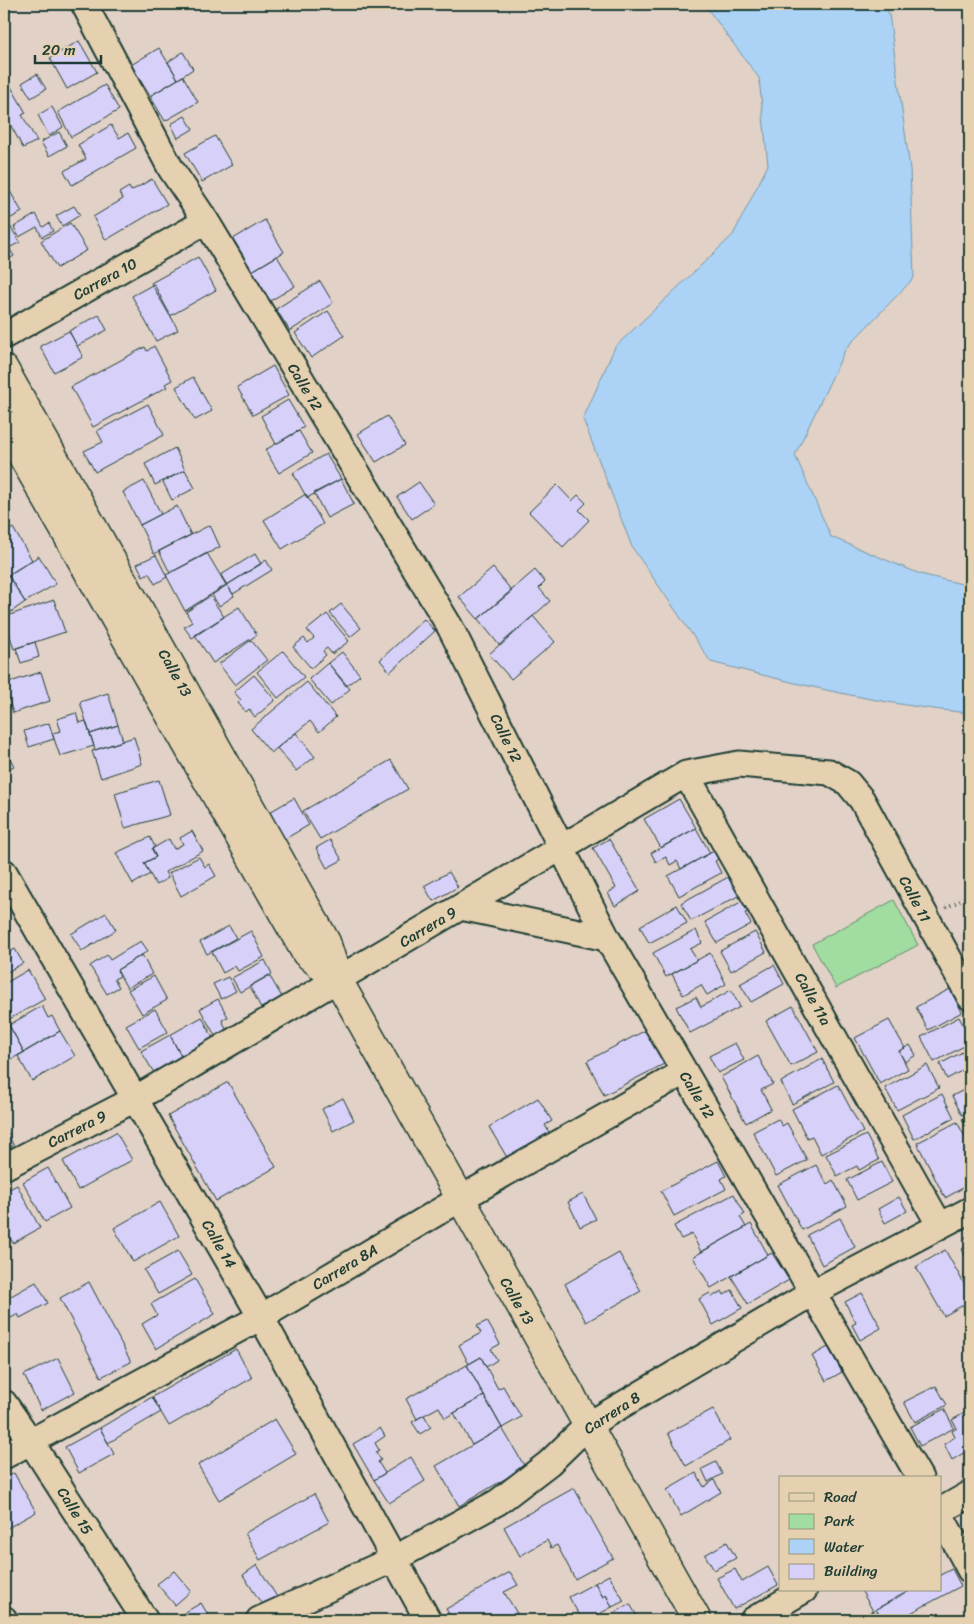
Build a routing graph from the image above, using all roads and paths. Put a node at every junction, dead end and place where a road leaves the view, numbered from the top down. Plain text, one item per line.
1 (84, 4) edge
2 (206, 221) junction
3 (4, 336) edge
4 (4, 369) edge
5 (4, 424) edge
6 (686, 774) junction
7 (862, 800) joint
8 (561, 849) junction
9 (4, 872) edge
10 (461, 907) junction
11 (607, 938) junction
12 (338, 980) junction
13 (970, 997) edge
14 (684, 1072) junction
15 (135, 1099) junction
16 (4, 1167) edge
17 (460, 1199) junction
18 (970, 1210) edge
19 (940, 1224) junction
20 (814, 1292) junction
21 (261, 1317) junction
22 (4, 1403) edge
23 (588, 1425) junction
24 (31, 1442) junction
25 (4, 1456) edge
26 (919, 1476) edge
27 (970, 1494) edge
28 (942, 1512) edge
29 (942, 1517) edge
30 (394, 1558) junction
31 (970, 1570) edge
32 (801, 1592) edge
33 (144, 1620) edge
34 (259, 1620) edge
35 (428, 1620) edge
36 (697, 1620) edge
37 (752, 1620) edge

1 - 2 street, Calle 12
2 - 3 street, Carrera 10
2 - 8 street, Calle 12
4 - 12 highway, Calle 13
5 - 12 highway, Calle 13
6 - 7 street, Carrera 9
6 - 8 street, Carrera 9
6 - 19 street, Calle 11a
7 - 13 street, Calle 11
8 - 10 street, Carrera 9
8 - 11 street, Calle 12
9 - 15 street, Calle 14
10 - 11 street
10 - 12 street, Carrera 9
11 - 14 street, Calle 12
12 - 15 street, Carrera 9
12 - 17 highway, Calle 13
14 - 17 street, Carrera 8A
14 - 20 street, Calle 12
15 - 16 street, Carrera 9
15 - 21 street, Calle 14
17 - 21 street, Carrera 8A
17 - 23 highway, Calle 13
18 - 19 street, Carrera 8
19 - 20 street, Carrera 8
20 - 23 street, Carrera 8
20 - 26 street, Calle 12
21 - 24 street, Carrera 8A
21 - 30 street, Calle 14
22 - 24 street, Calle 15
23 - 30 street, Carrera 8
23 - 36 highway, Calle 13
24 - 25 street, Carrera 8A
24 - 33 street, Calle 15
27 - 28 street
29 - 31 street
30 - 34 street, Carrera 8
30 - 35 street, Calle 14
32 - 37 street

